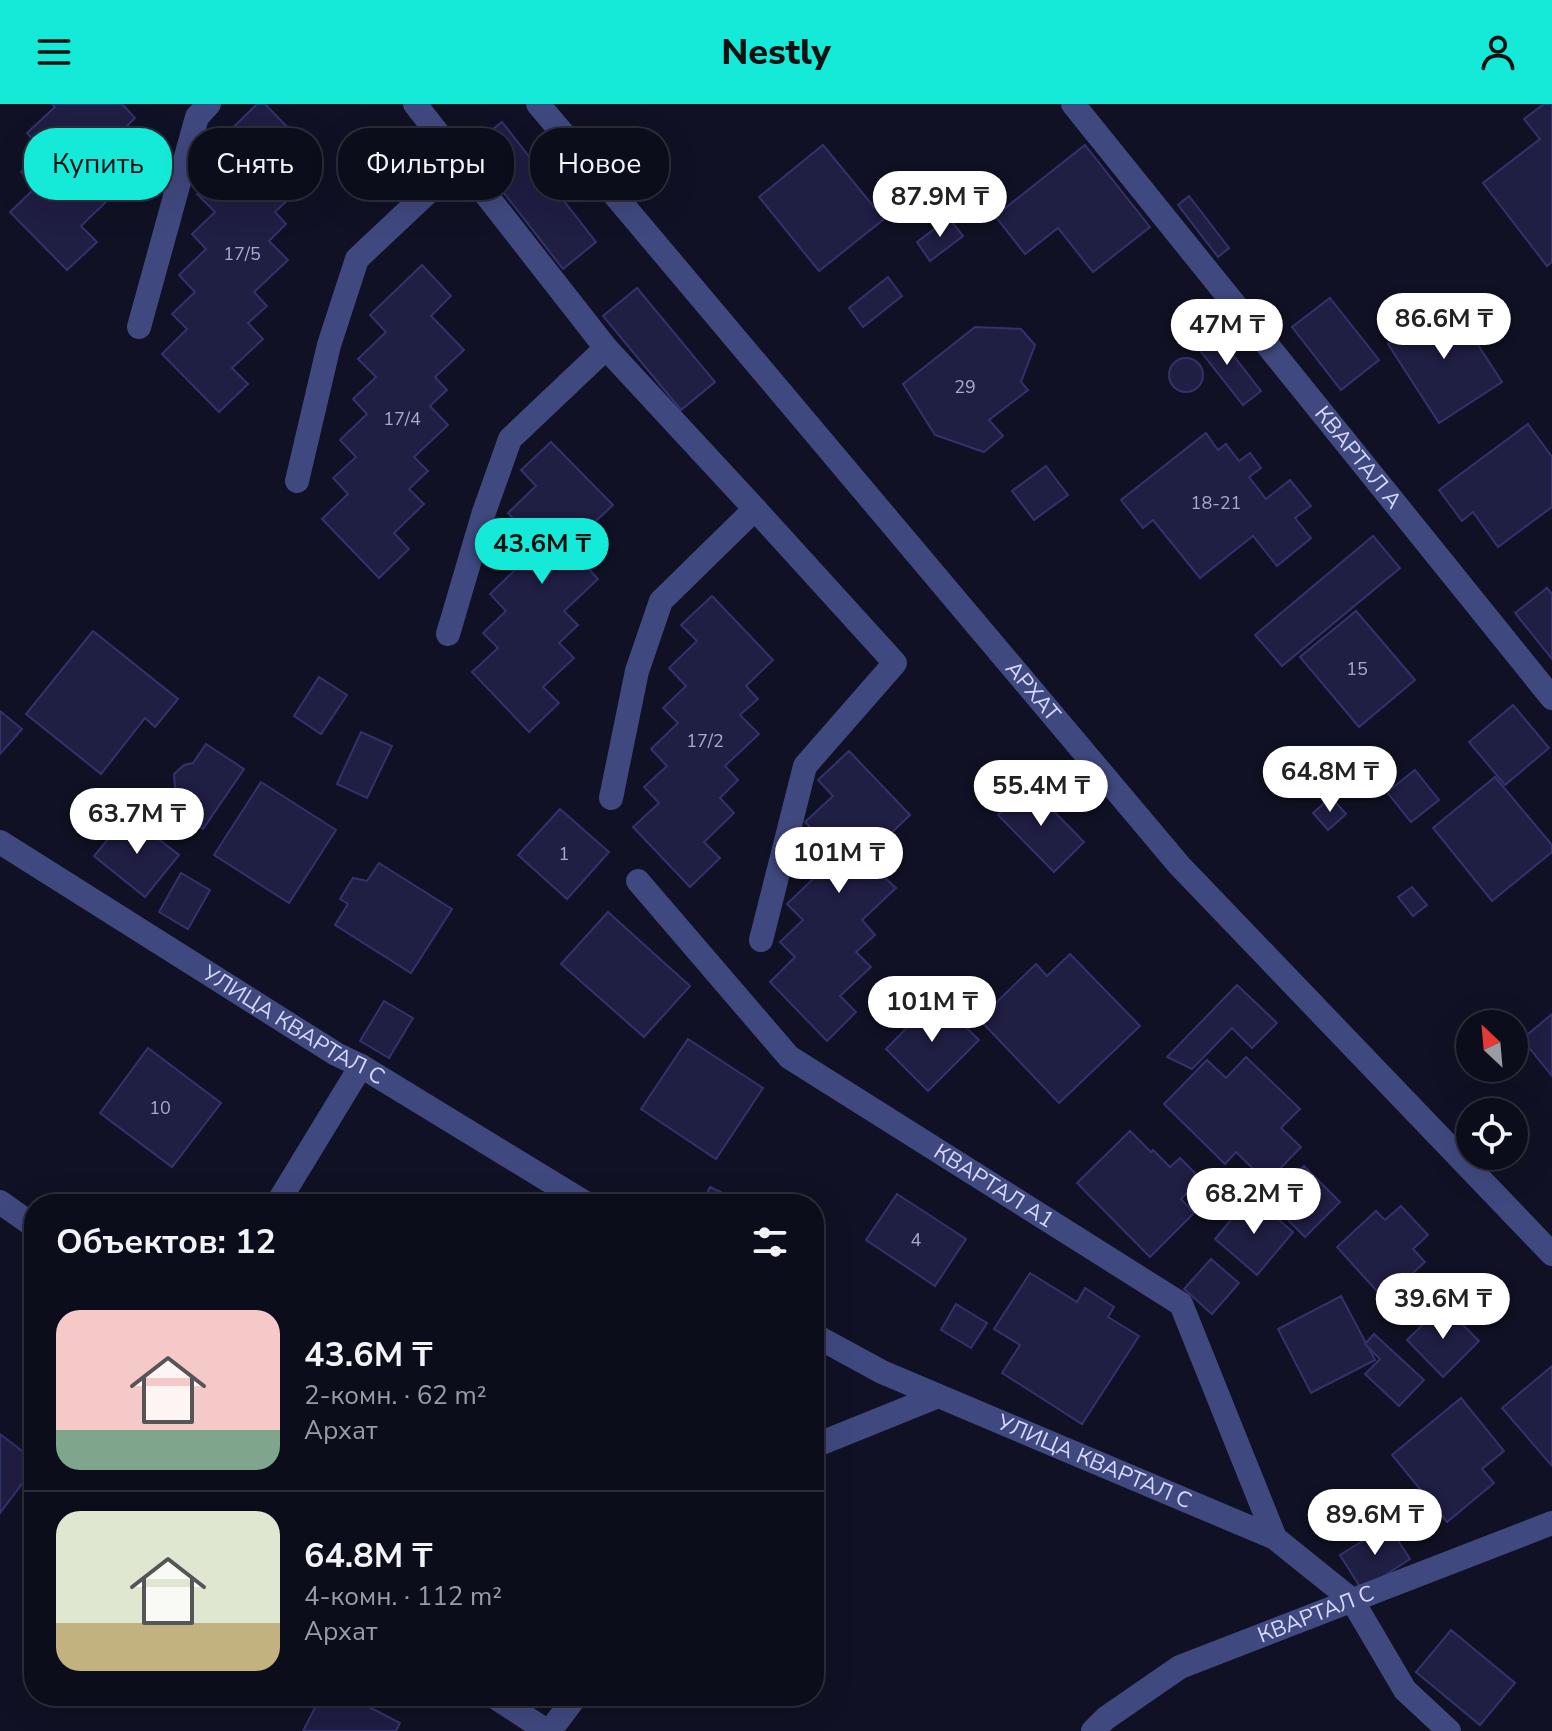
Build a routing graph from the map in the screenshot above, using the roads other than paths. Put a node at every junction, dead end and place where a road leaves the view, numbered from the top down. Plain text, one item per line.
1 (209, 104) edge
2 (415, 104) edge
3 (538, 104) edge
4 (1073, 104) edge
5 (434, 128) edge
6 (420, 200) edge
7 (490, 200) edge
8 (139, 327) dead end
9 (606, 348) junction
10 (297, 481) dead end
11 (755, 509) junction
12 (448, 634) dead end
13 (1552, 698) edge
14 (611, 798) dead end
15 (0, 842) edge
16 (638, 881) dead end
17 (761, 940) dead end
18 (361, 1066) junction
19 (283, 1194) edge
20 (571, 1194) edge
21 (0, 1202) edge
22 (24, 1219) edge
23 (1552, 1254) edge
24 (824, 1340) edge
25 (938, 1396) junction
26 (824, 1442) edge
27 (1552, 1523) edge
28 (1275, 1538) junction
29 (1355, 1605) junction
30 (509, 1706) edge
31 (568, 1706) edge
32 (548, 1731) edge
33 (1093, 1731) edge
34 (1449, 1731) edge

1 - 8 street
2 - 5 street
3 - 23 street, АРХАТ
4 - 13 street, КВАРТАЛ А
6 - 10 street
7 - 9 street
9 - 11 street
9 - 12 street
11 - 14 street
11 - 17 street
15 - 18 street, УЛИЦА КВАРТАЛ С
16 - 28 street, КВАРТАЛ А1
18 - 19 street
18 - 20 street, УЛИЦА КВАРТАЛ С
21 - 22 street
24 - 25 street, УЛИЦА КВАРТАЛ С
25 - 26 street
25 - 28 street, УЛИЦА КВАРТАЛ С
27 - 29 street, КВАРТАЛ С
28 - 29 street, УЛИЦА КВАРТАЛ С
29 - 33 street, КВАРТАЛ С
29 - 34 street
30 - 32 street
31 - 32 street

